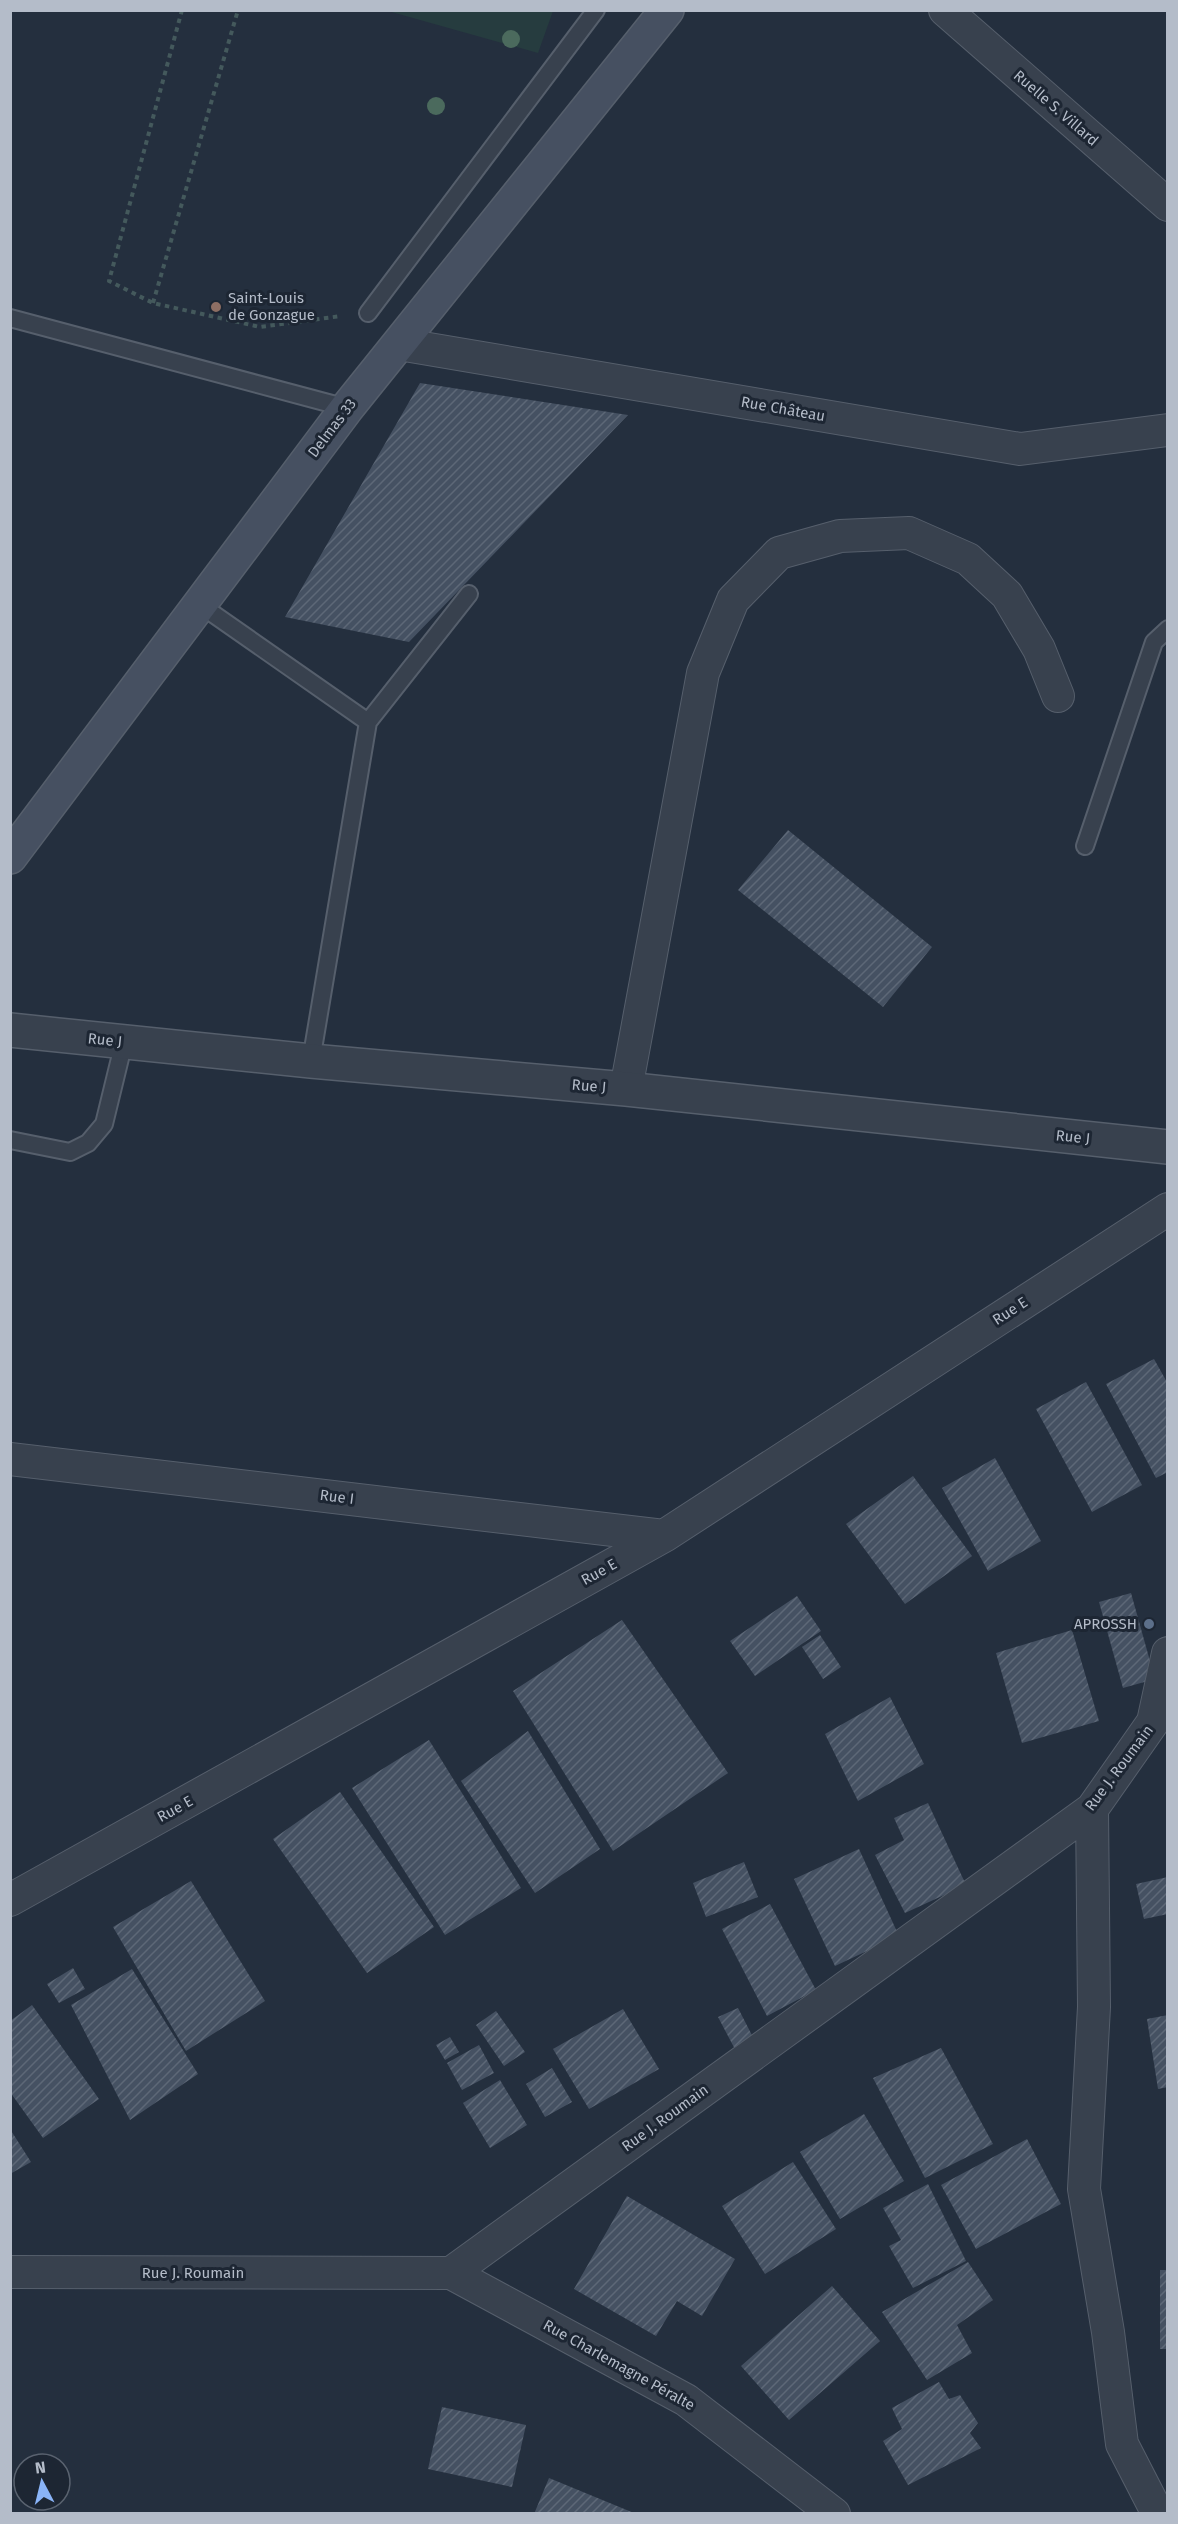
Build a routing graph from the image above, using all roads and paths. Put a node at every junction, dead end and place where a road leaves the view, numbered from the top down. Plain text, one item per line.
1 (182, 10) edge
2 (238, 10) edge
3 (596, 10) edge
4 (667, 10) edge
5 (945, 10) edge
6 (1167, 205) edge
7 (153, 303) junction
8 (368, 313) joint
9 (10, 318) edge
10 (399, 344) junction
11 (347, 408) junction
12 (1167, 430) edge
13 (469, 594) dead end
14 (199, 604) junction
15 (1167, 629) edge
16 (1058, 696) dead end
17 (368, 722) junction
18 (1085, 846) dead end
19 (10, 857) edge
20 (10, 1030) edge
21 (124, 1042) junction
22 (311, 1061) junction
23 (626, 1089) junction
24 (10, 1140) edge
25 (1167, 1147) edge
26 (1167, 1209) edge
27 (10, 1459) edge
28 (664, 1536) junction
29 (1167, 1653) edge
30 (1092, 1809) junction
31 (10, 1900) edge
32 (10, 2272) edge
33 (452, 2273) junction
34 (834, 2514) edge
35 (1158, 2514) edge

1 - 7 path
2 - 7 path
3 - 8 lane
4 - 10 main road, Delmas 33
5 - 6 street, Ruelle S. Villard
7 - 8 path
9 - 11 lane
10 - 11 main road, Delmas 33
10 - 12 street, Rue Château
11 - 14 main road, Delmas 33
13 - 17 lane
14 - 17 lane
14 - 19 main road, Delmas 33
15 - 18 lane
16 - 23 street
17 - 22 lane
20 - 21 street, Rue J
21 - 22 street, Rue J
21 - 24 lane
22 - 23 street, Rue J
23 - 25 street, Rue J
26 - 28 street, Rue E
27 - 28 street, Rue I
28 - 31 street, Rue E
29 - 30 street, Rue J. Roumain
30 - 33 street, Rue J. Roumain
30 - 35 street
32 - 33 street, Rue J. Roumain
33 - 34 street, Rue Charlemagne Péralte

